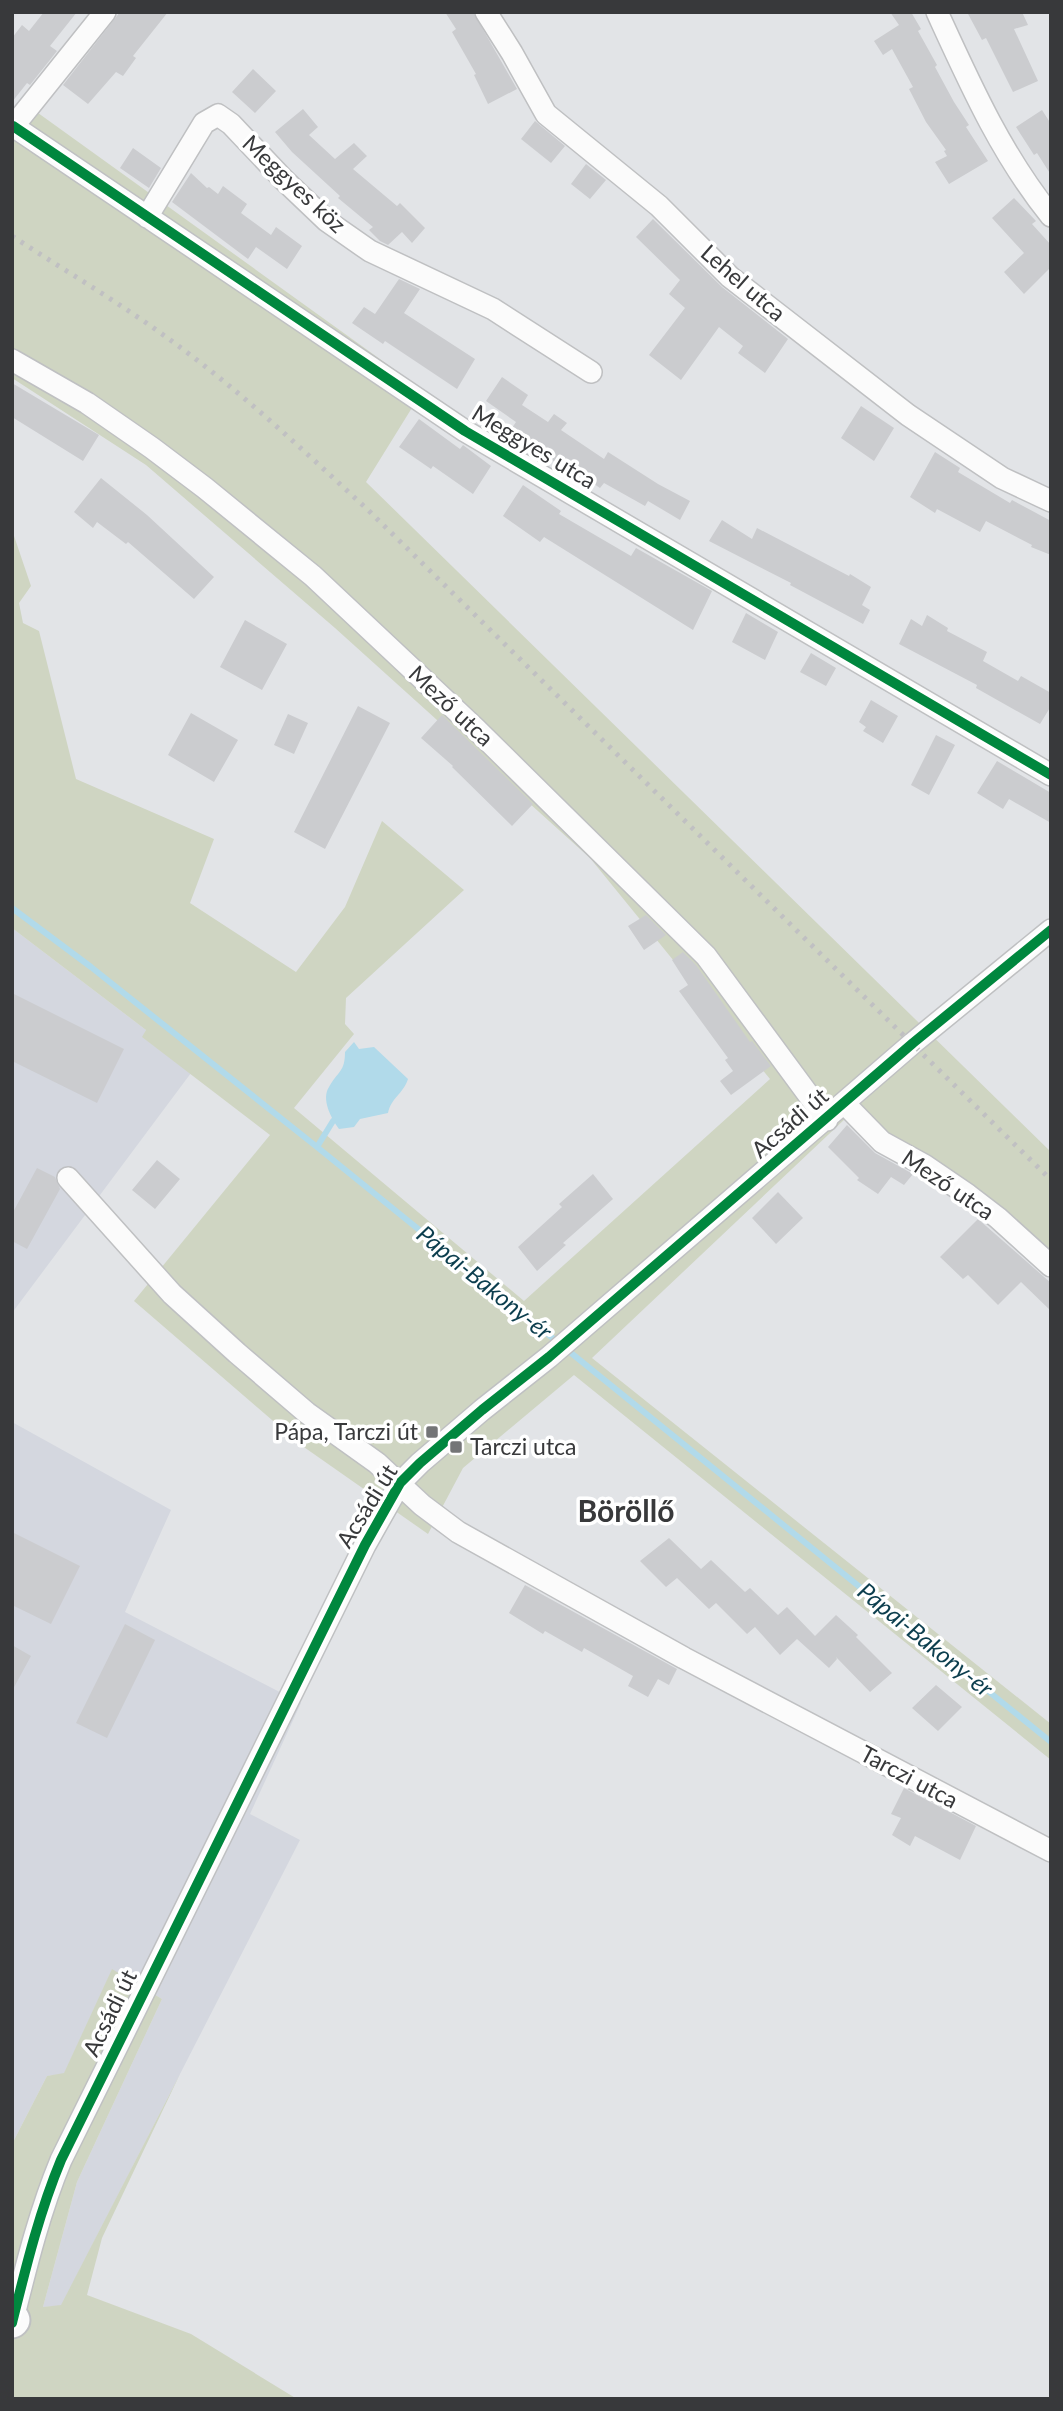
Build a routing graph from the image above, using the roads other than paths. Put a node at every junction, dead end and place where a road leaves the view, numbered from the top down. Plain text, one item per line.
1 (105, 12) edge
2 (486, 12) edge
3 (937, 12) edge
4 (13, 127) edge
5 (1051, 216) edge
6 (147, 217) junction
7 (12, 360) edge
8 (591, 372) dead end
9 (1051, 501) edge
10 (1051, 775) edge
11 (1051, 930) edge
12 (845, 1104) junction
13 (827, 1120) junction
14 (68, 1178) dead end
15 (1051, 1266) edge
16 (400, 1483) junction
17 (1051, 1851) edge
18 (13, 2321) edge

1 - 4 street
2 - 9 street, Lehel utca
3 - 5 street
4 - 6 street, Meggyes utca
6 - 8 street, Meggyes köz
6 - 10 street, Meggyes utca
7 - 13 street, Mező utca
11 - 12 street, Acsádi út
12 - 13 street, Acsádi út
12 - 15 street, Mező utca
13 - 16 street, Acsádi út
14 - 16 street, Tarczi utca
16 - 17 street, Tarczi utca
16 - 18 street, Acsádi út

